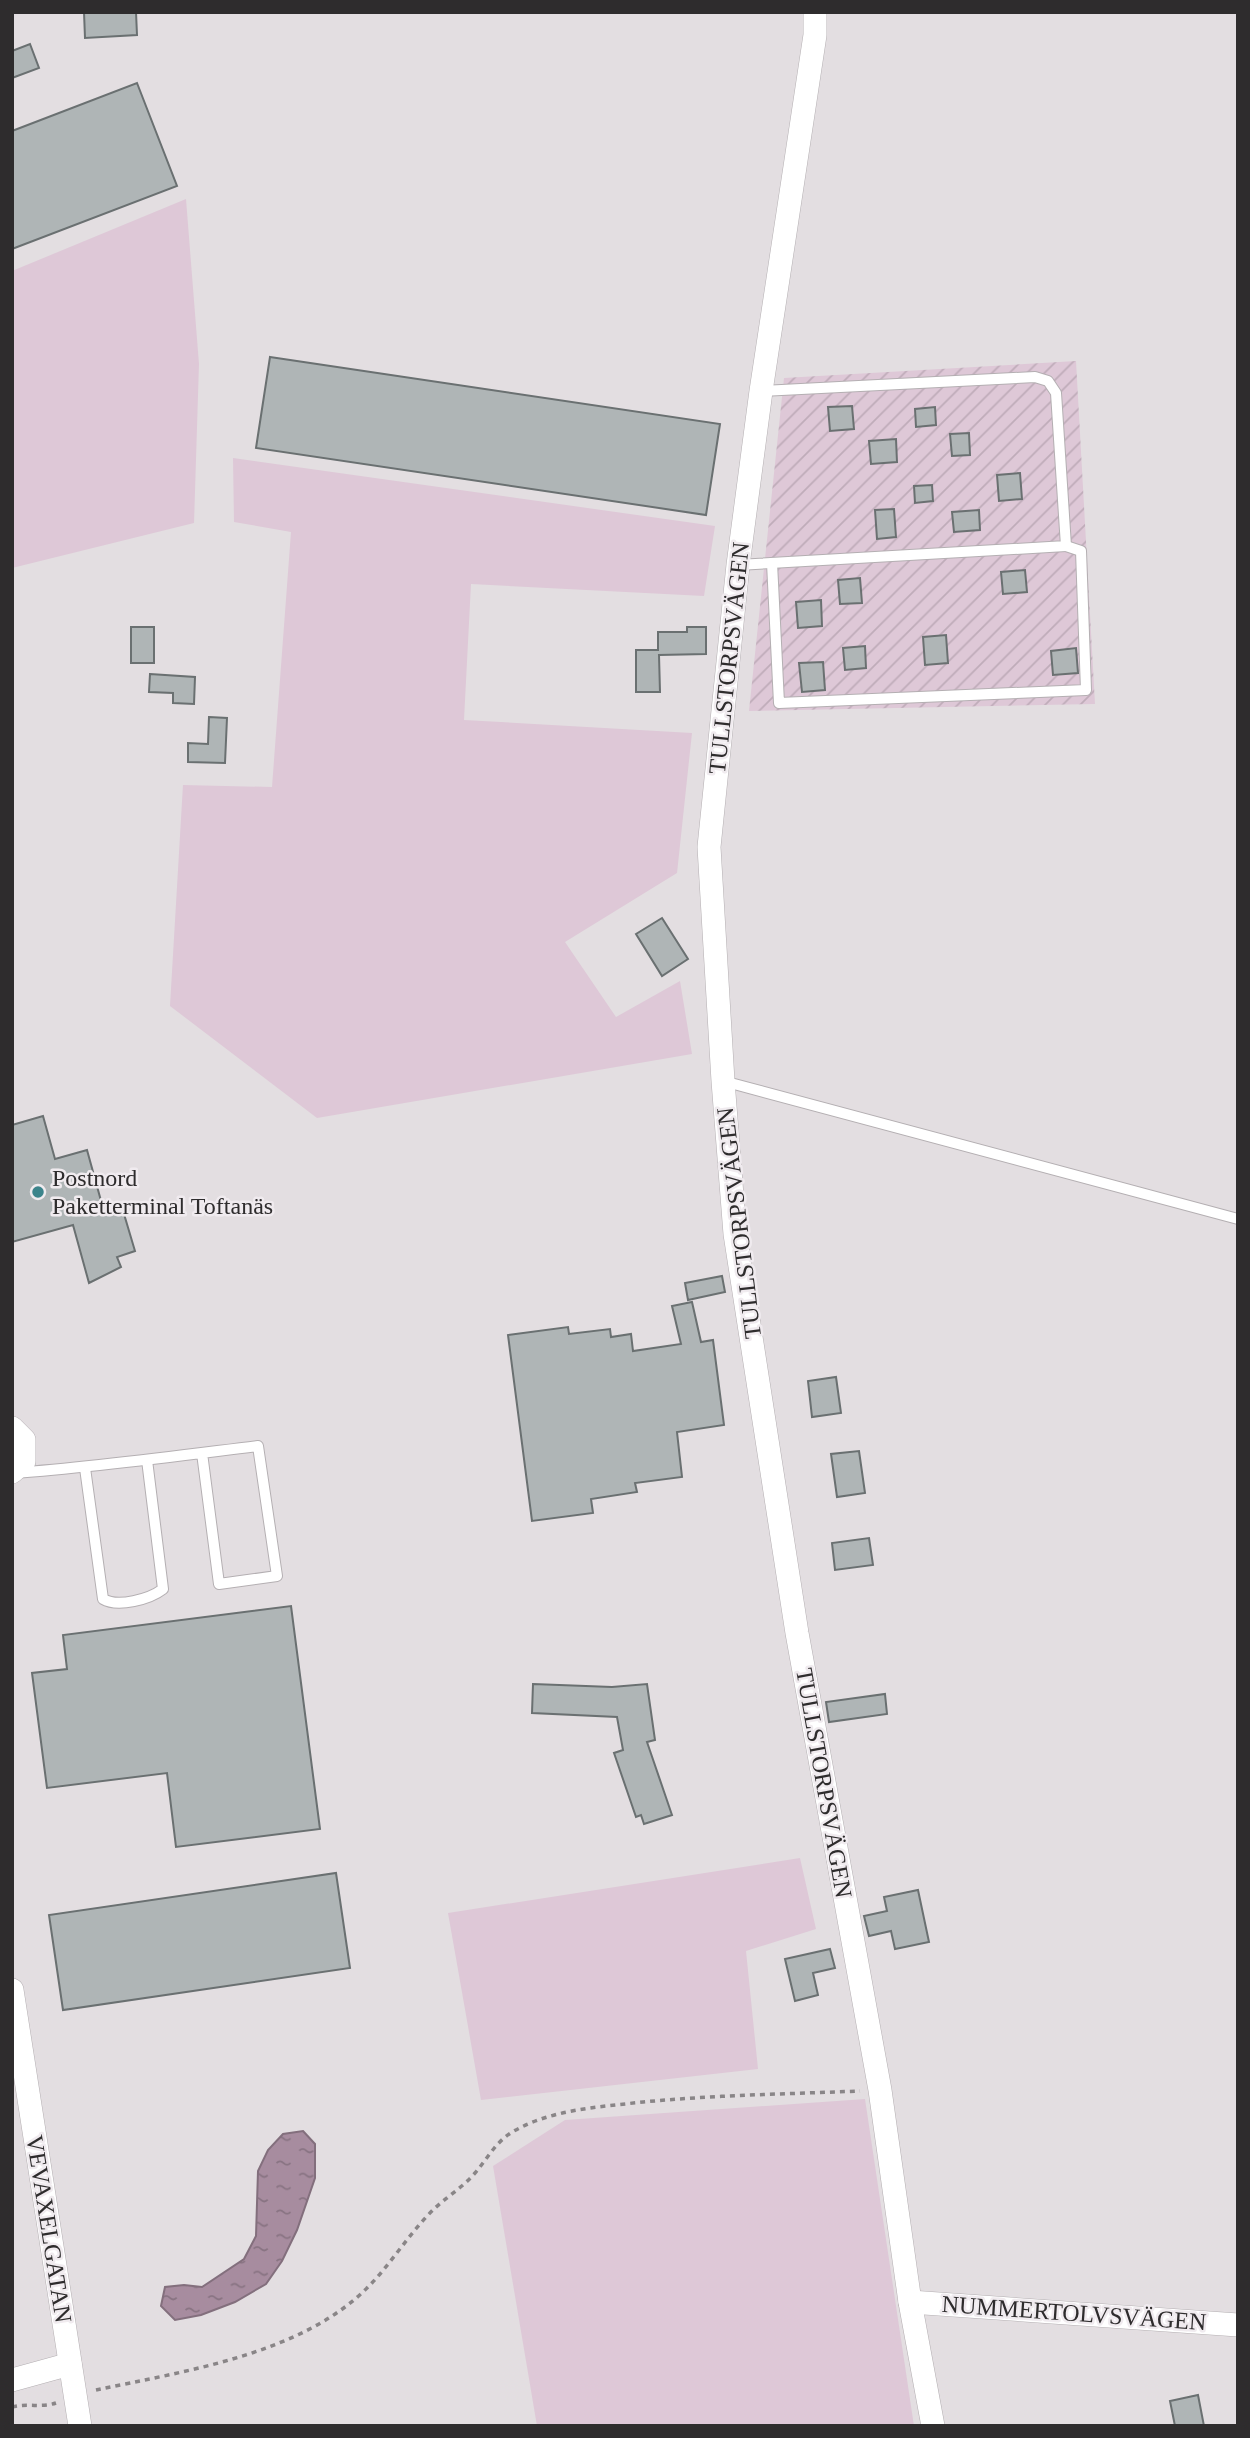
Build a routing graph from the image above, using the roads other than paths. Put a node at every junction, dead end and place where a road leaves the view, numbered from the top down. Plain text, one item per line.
1 (815, 12) edge
2 (761, 391) junction
3 (1066, 546) junction
4 (772, 563) junction
5 (738, 565) junction
6 (723, 1081) junction
7 (1238, 1219) edge
8 (12, 1428) edge
9 (202, 1453) junction
10 (147, 1460) junction
11 (85, 1468) junction
12 (12, 1472) edge
13 (12, 1990) edge
14 (910, 2302) junction
15 (1238, 2325) edge
16 (70, 2364) junction
17 (12, 2380) edge
18 (80, 2426) edge
19 (933, 2426) edge

1 - 2 street, TULLSTORPSVÄGEN
2 - 3 lane
2 - 5 street, TULLSTORPSVÄGEN
3 - 4 lane
3 - 4 lane
4 - 5 lane
5 - 6 street, TULLSTORPSVÄGEN
6 - 7 lane
6 - 14 street, TULLSTORPSVÄGEN
8 - 12 street
9 - 9 lane
9 - 10 lane
10 - 11 lane
10 - 11 lane
11 - 12 lane
13 - 16 street, VEVAXELGATAN
14 - 15 street, NUMMERTOLVSVÄGEN
14 - 19 street, TULLSTORPSVÄGEN
16 - 17 street
16 - 18 street, VEVAXELGATAN

